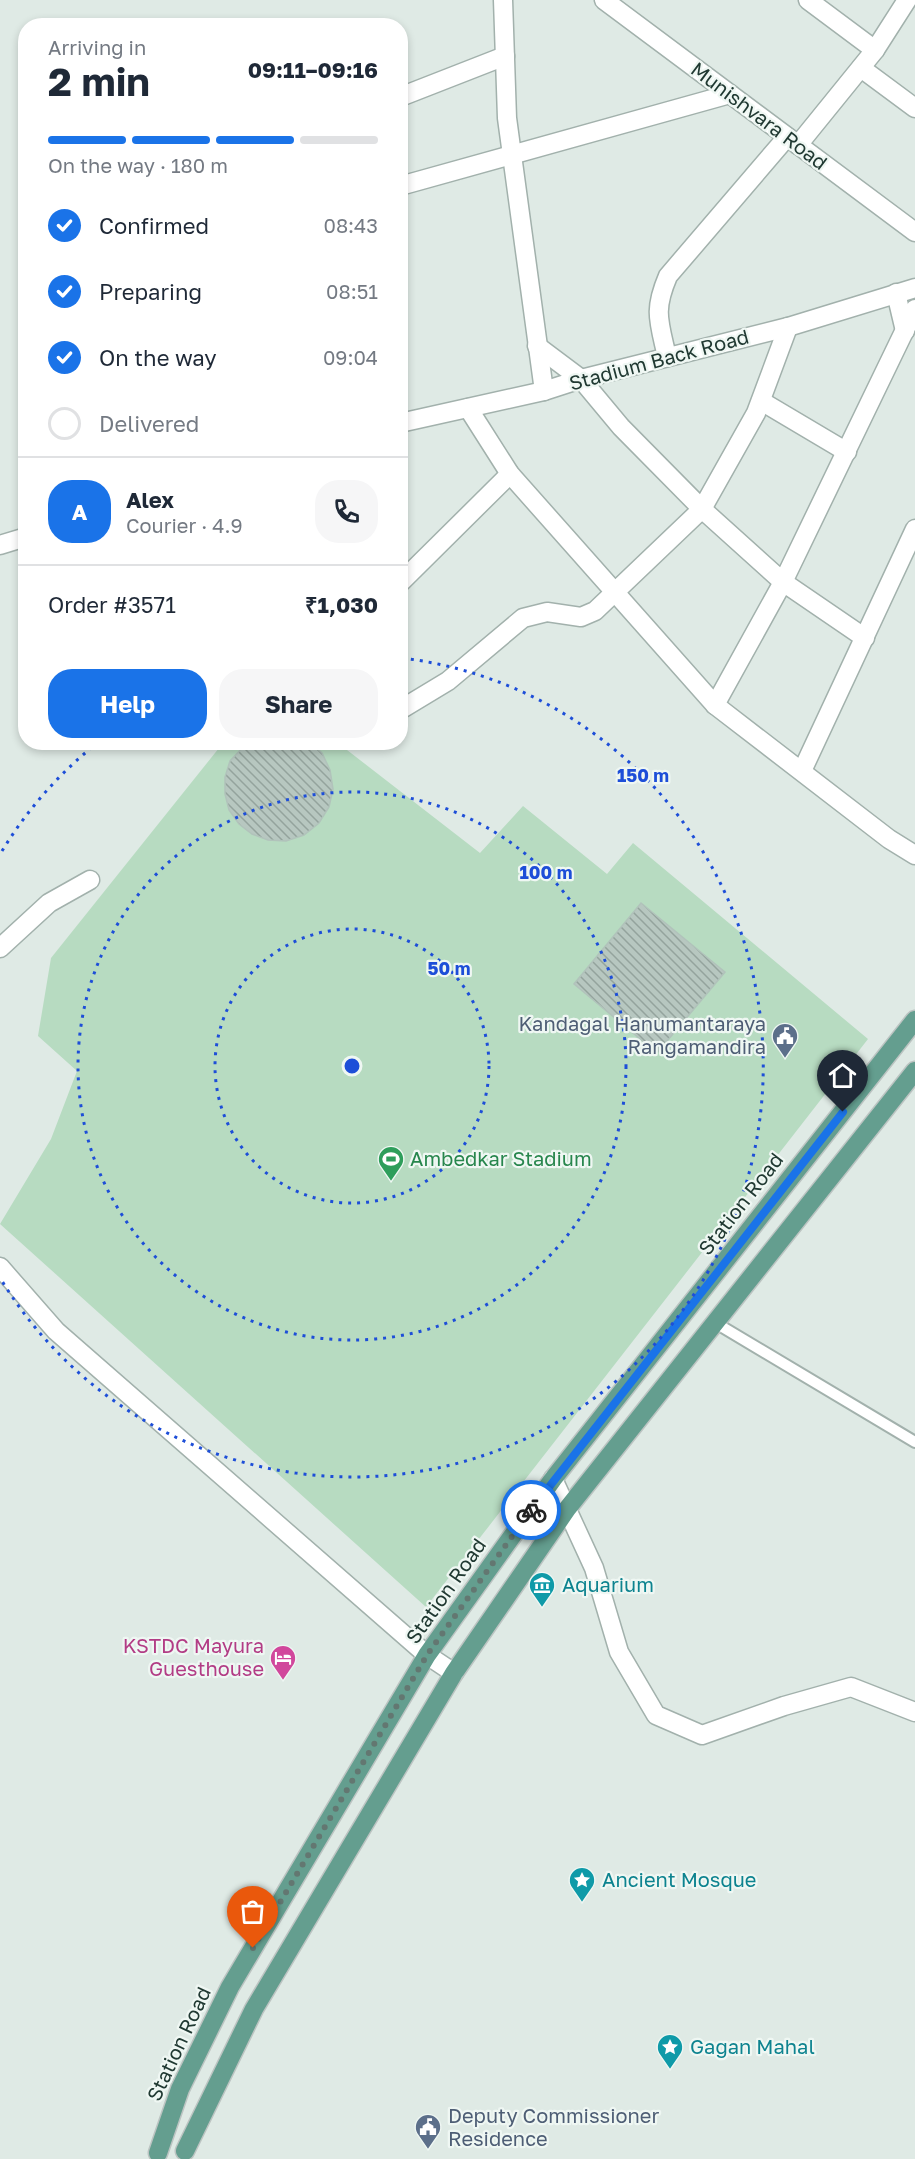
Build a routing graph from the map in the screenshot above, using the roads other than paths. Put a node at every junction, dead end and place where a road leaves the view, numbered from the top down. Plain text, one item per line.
1 (503, 0) edge
2 (604, 0) edge
3 (808, 0) edge
4 (907, 0) edge
5 (875, 50) junction
6 (505, 56) junction
7 (861, 68) junction
8 (408, 94) edge
9 (730, 94) junction
10 (915, 108) edge
11 (793, 141) junction
12 (511, 157) junction
13 (408, 184) edge
14 (915, 232) edge
15 (915, 288) edge
16 (896, 293) junction
17 (915, 309) edge
18 (788, 327) junction
19 (905, 331) junction
20 (537, 346) junction
21 (667, 357) junction
22 (580, 379) junction
23 (544, 391) junction
24 (761, 401) junction
25 (468, 408) junction
26 (408, 421) edge
27 (847, 452) junction
28 (510, 474) junction
29 (702, 509) junction
30 (915, 529) edge
31 (18, 539) edge
32 (0, 545) edge
33 (408, 575) edge
34 (783, 582) junction
35 (614, 591) junction
36 (865, 638) junction
37 (408, 705) edge
38 (715, 705) junction
39 (802, 771) junction
40 (915, 855) edge
41 (90, 880) dead end
42 (0, 948) edge
43 (915, 1020) edge
44 (915, 1071) edge
45 (0, 1267) edge
46 (714, 1322) junction
47 (915, 1442) edge
48 (553, 1479) junction
49 (567, 1509) junction
50 (427, 1655) junction
51 (454, 1672) junction
52 (915, 1712) edge
53 (191, 2155) edge
54 (155, 2156) edge

1 - 6 street
2 - 9 street, Munishvara Road
3 - 5 street
4 - 5 street
5 - 7 street
6 - 8 street
6 - 12 street
7 - 10 street
7 - 11 street
9 - 11 street, Munishvara Road
9 - 12 street
11 - 14 street, Munishvara Road
11 - 21 street
12 - 13 street
12 - 20 street
15 - 16 street, Stadium Back Road
16 - 18 street, Stadium Back Road
16 - 19 street
17 - 19 street
18 - 21 street, Stadium Back Road
18 - 24 street
19 - 27 street
20 - 22 street
20 - 23 street
21 - 22 street, Stadium Back Road
22 - 23 street, Stadium Back Road
22 - 29 street
23 - 25 street, Stadium Back Road
24 - 27 street
24 - 29 street
25 - 26 street, Stadium Back Road
25 - 28 street
27 - 34 street
28 - 33 street
28 - 35 street
29 - 34 street
29 - 35 street
30 - 36 street
31 - 32 street
34 - 36 street
34 - 38 street
35 - 37 street
35 - 38 street
36 - 39 street
38 - 39 street
39 - 40 street
41 - 42 street
43 - 48 main road, Station Road
44 - 46 main road
45 - 50 street
46 - 47 lane
46 - 49 main road
48 - 49 street
48 - 50 main road, Station Road
49 - 51 main road
49 - 52 street
50 - 51 street
50 - 54 main road, Station Road
51 - 53 main road
53 - 54 main road

